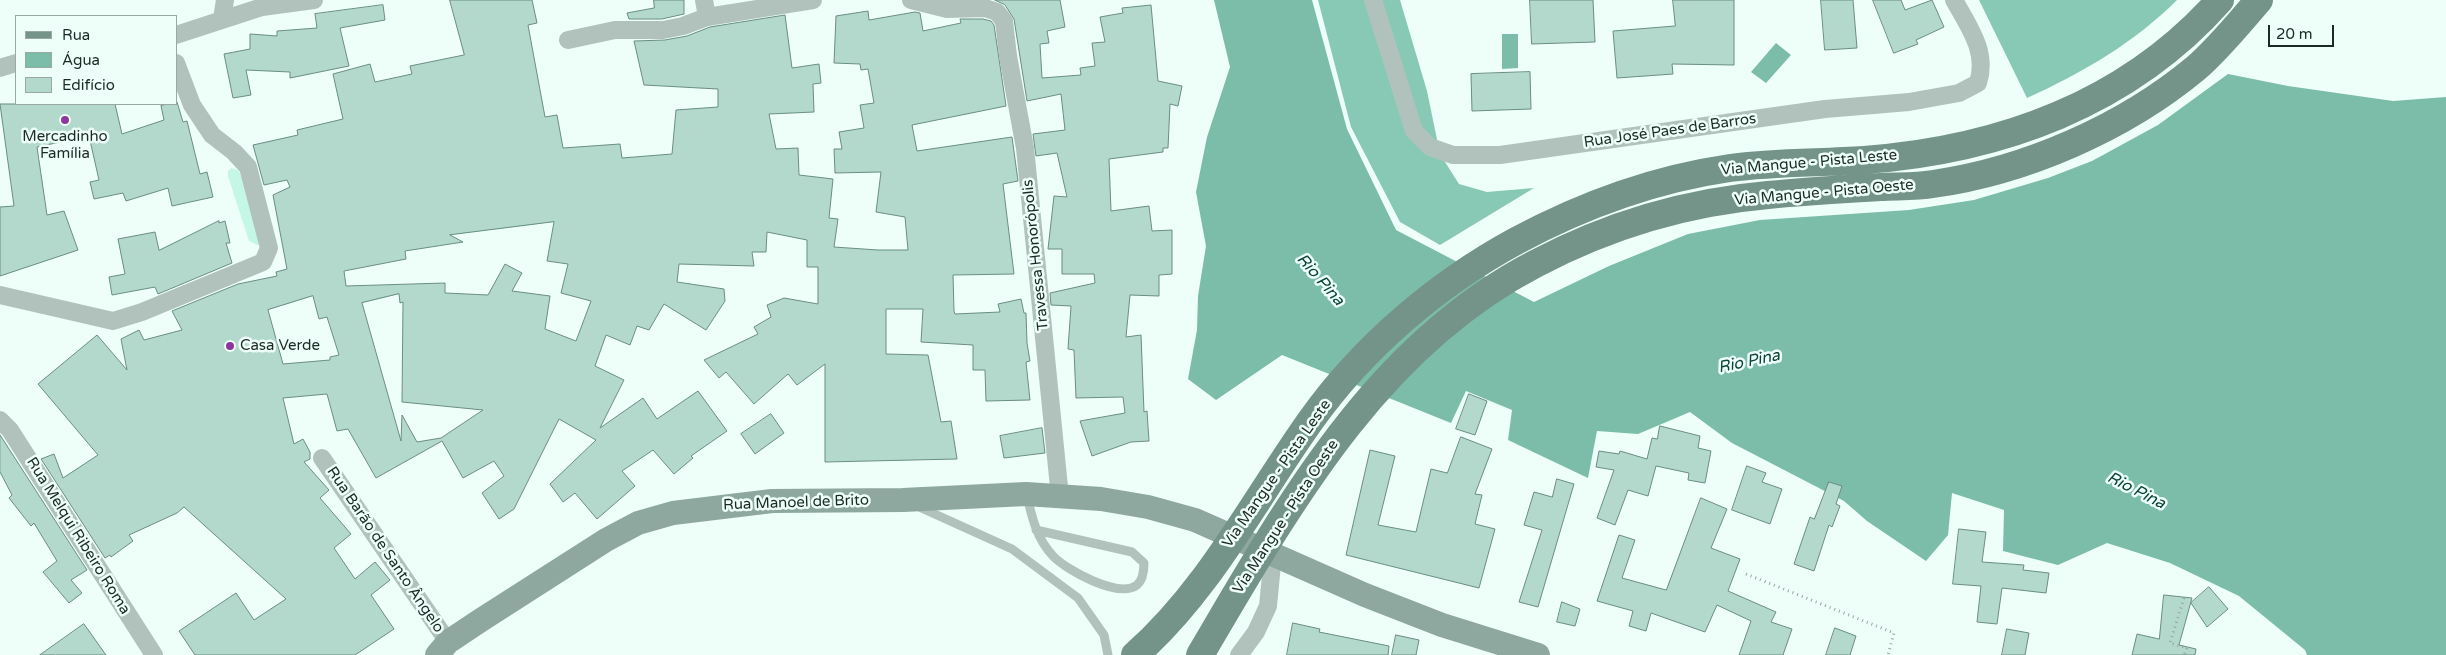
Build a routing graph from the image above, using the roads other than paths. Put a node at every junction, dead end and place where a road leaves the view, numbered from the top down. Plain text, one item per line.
1 (225, 0) edge
2 (314, 0) edge
3 (813, 0) edge
4 (911, 0) edge
5 (1372, 0) edge
6 (1954, 0) edge
7 (2220, 0) edge
8 (2259, 0) edge
9 (705, 8) edge
10 (222, 19) junction
11 (178, 33) edge
12 (568, 40) dead end
13 (15, 63) edge
14 (0, 68) edge
15 (178, 68) edge
16 (0, 294) edge
17 (0, 420) edge
18 (322, 458) dead end
19 (1026, 494) junction
20 (1060, 497) junction
21 (903, 500) junction
22 (1036, 530) junction
23 (1273, 554) junction
24 (443, 648) edge
25 (154, 655) edge
26 (1108, 655) edge
27 (1135, 655) edge
28 (1200, 655) edge
29 (1240, 655) edge
30 (1538, 655) edge

1 - 10 street
2 - 10 street
3 - 9 street
4 - 20 street, Travessa Honorópolis
5 - 6 street, Rua José Paes de Barros
7 - 27 main road, Via Mangue - Pista Leste
8 - 28 main road, Via Mangue - Pista Oeste
9 - 12 street
10 - 11 street
13 - 14 street
15 - 16 street
17 - 25 street, Rua Melqui Ribeiro Roma
18 - 24 street, Rua Barão de Santo Ângelo
19 - 20 street, Rua Manoel de Brito
19 - 21 street, Rua Manoel de Brito
19 - 22 lane
20 - 23 street, Rua Manoel de Brito
21 - 24 street, Rua Manoel de Brito
21 - 26 lane
22 - 22 lane
23 - 29 street
23 - 30 street, Rua Manoel de Brito

